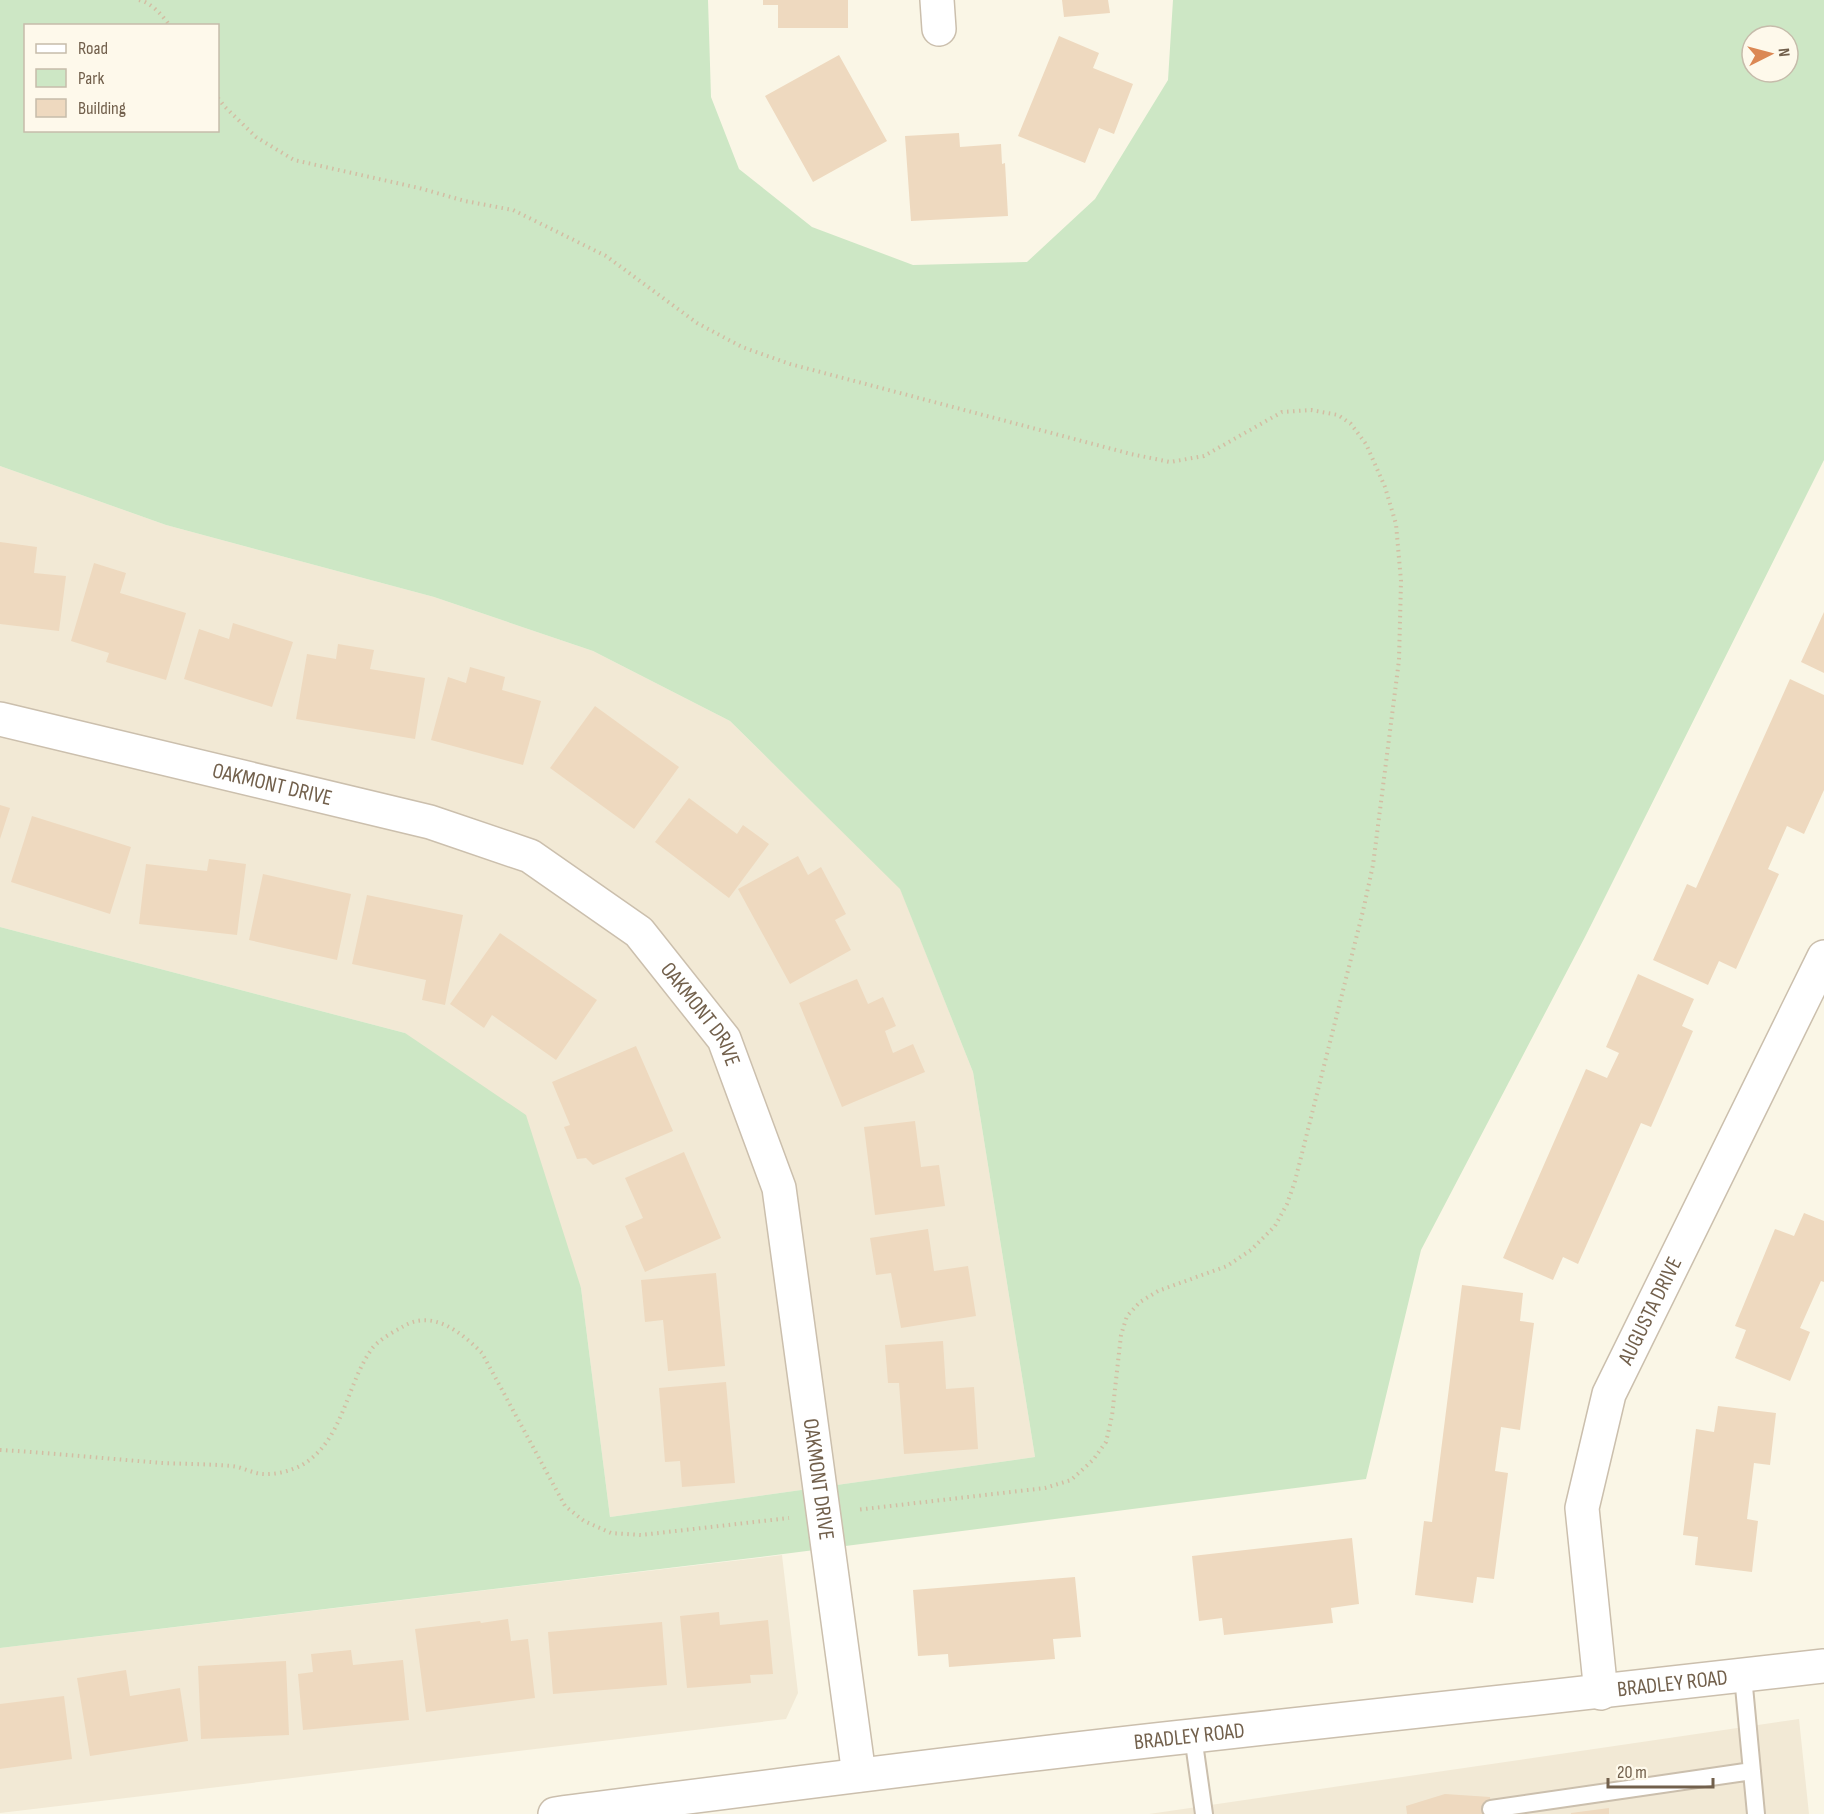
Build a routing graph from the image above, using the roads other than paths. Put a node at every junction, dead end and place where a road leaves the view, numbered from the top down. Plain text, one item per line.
1 (0, 719) edge
2 (1824, 957) edge
3 (1824, 1666) edge
4 (1743, 1676) junction
5 (1601, 1693) junction
6 (1193, 1736) junction
7 (1752, 1771) junction
8 (859, 1775) junction
9 (1491, 1809) dead end
10 (555, 1814) edge
11 (1204, 1814) edge
12 (1756, 1814) edge

1 - 8 street, OAKMONT DRIVE
2 - 5 street, AUGUSTA DRIVE
3 - 4 street, BRADLEY ROAD
4 - 5 street, BRADLEY ROAD
4 - 7 lane
5 - 6 street, BRADLEY ROAD
6 - 8 street, BRADLEY ROAD
6 - 11 lane
7 - 9 lane
7 - 12 lane
8 - 10 street, BRADLEY ROAD

